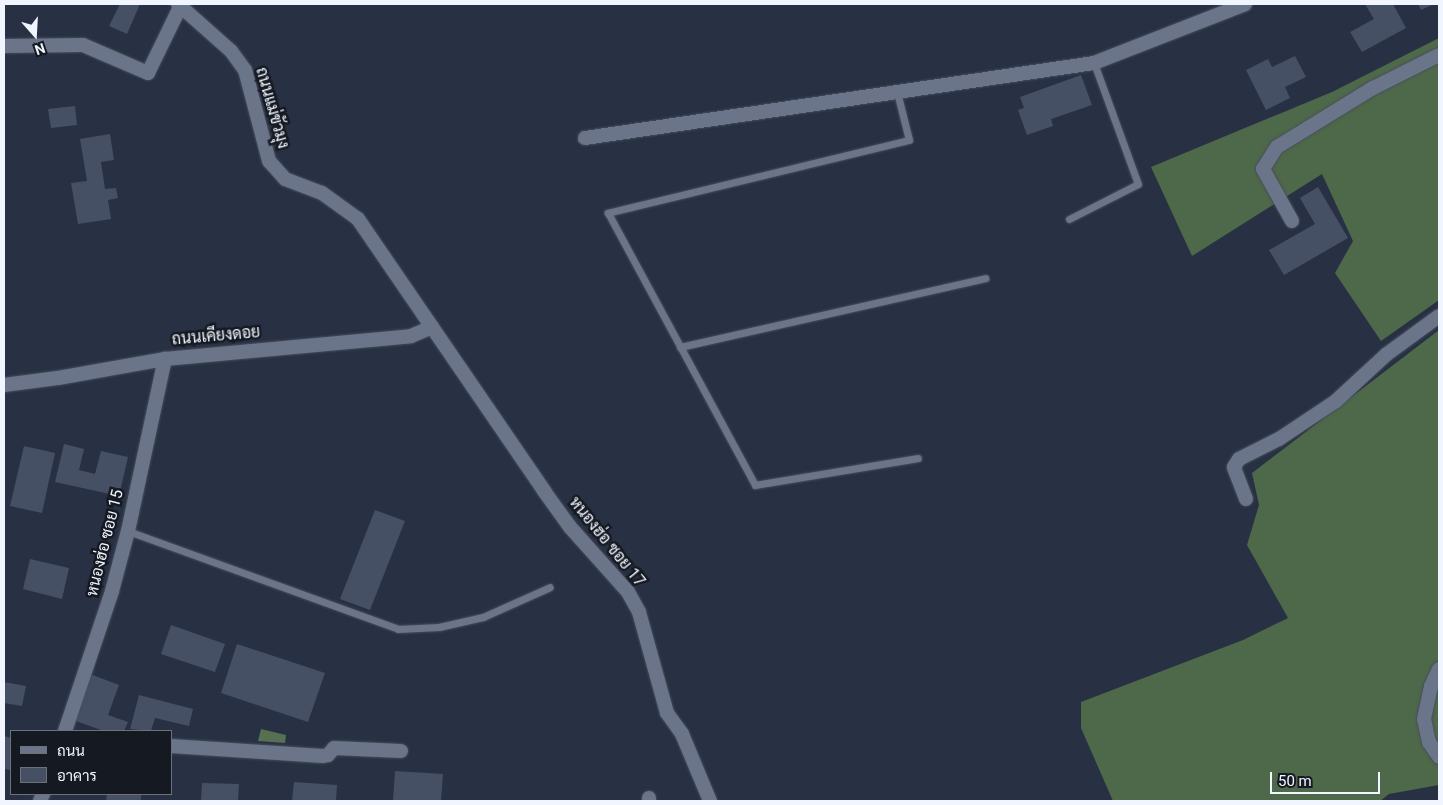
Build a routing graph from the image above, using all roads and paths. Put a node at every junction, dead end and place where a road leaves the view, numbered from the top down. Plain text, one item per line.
1 (1244, 4) edge
2 (179, 6) edge
3 (4, 46) edge
4 (1439, 55) edge
5 (1094, 64) junction
6 (897, 92) junction
7 (585, 138) dead end
8 (1069, 219) dead end
9 (1292, 221) dead end
10 (985, 278) dead end
11 (1439, 316) edge
12 (432, 327) junction
13 (680, 347) junction
14 (165, 359) junction
15 (4, 384) edge
16 (918, 458) dead end
17 (1246, 499) dead end
18 (128, 531) junction
19 (550, 587) dead end
20 (1439, 669) edge
21 (65, 730) edge
22 (172, 746) edge
23 (401, 752) dead end
24 (1439, 757) edge
25 (710, 801) edge

1 - 5 street
2 - 3 street
2 - 12 street, ถนนแม่ขัวมุง
4 - 9 street
5 - 6 street
5 - 8 lane
6 - 7 street
6 - 13 lane
10 - 13 lane
11 - 17 street
12 - 14 street, ถนนเคียงดอย
12 - 25 street, หนองฮ่อ ซอย 17
13 - 16 lane
14 - 15 street, ถนนเคียงดอย
14 - 18 street, หนองฮ่อ ซอย 15
18 - 19 lane
18 - 21 street, หนองฮ่อ ซอย 15
20 - 24 street
22 - 23 street

